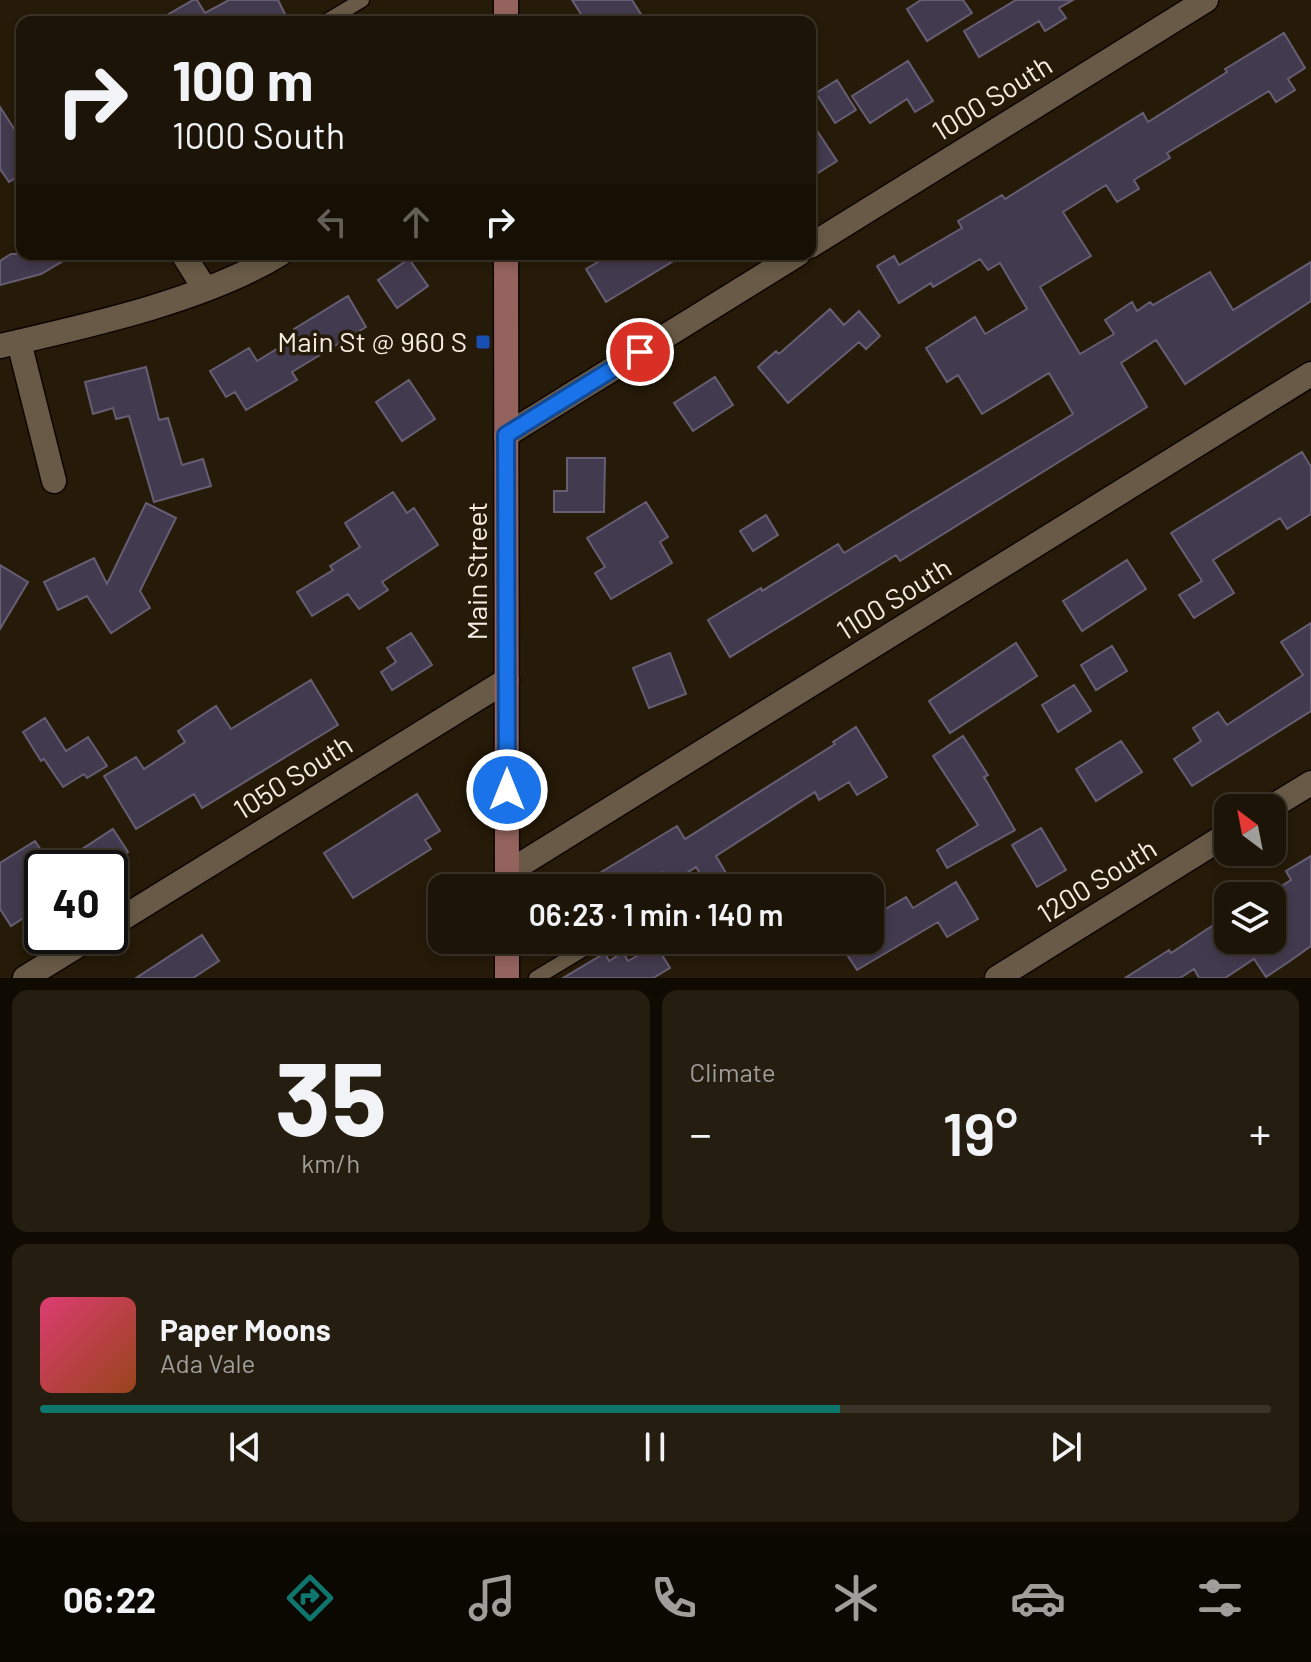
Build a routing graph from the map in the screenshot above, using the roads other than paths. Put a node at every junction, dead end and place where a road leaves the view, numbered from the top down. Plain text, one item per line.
1 (362, 0) edge
2 (1206, 0) edge
3 (335, 16) edge
4 (816, 242) edge
5 (187, 260) edge
6 (268, 260) edge
7 (506, 260) edge
8 (788, 260) edge
9 (205, 289) junction
10 (9, 344) edge
11 (1311, 374) edge
12 (506, 435) junction
13 (54, 481) dead end
14 (507, 680) junction
15 (1311, 783) edge
16 (1286, 798) edge
17 (1214, 843) edge
18 (507, 874) edge
19 (518, 874) edge
20 (128, 915) edge
21 (64, 954) edge
22 (507, 954) edge
23 (576, 954) edge
24 (25, 978) edge
25 (507, 978) edge
26 (536, 978) edge
27 (997, 978) edge

1 - 3 lane
2 - 4 street, 1000 South
5 - 9 street
6 - 9 street
7 - 12 street, Main Street
8 - 12 street
9 - 10 street
10 - 13 street
11 - 19 street, 1100 South
12 - 14 street, Main Street
14 - 18 street, Main Street
14 - 20 street, 1050 South
15 - 16 street
17 - 27 street, 1200 South
21 - 24 street
22 - 25 street
23 - 26 lane

